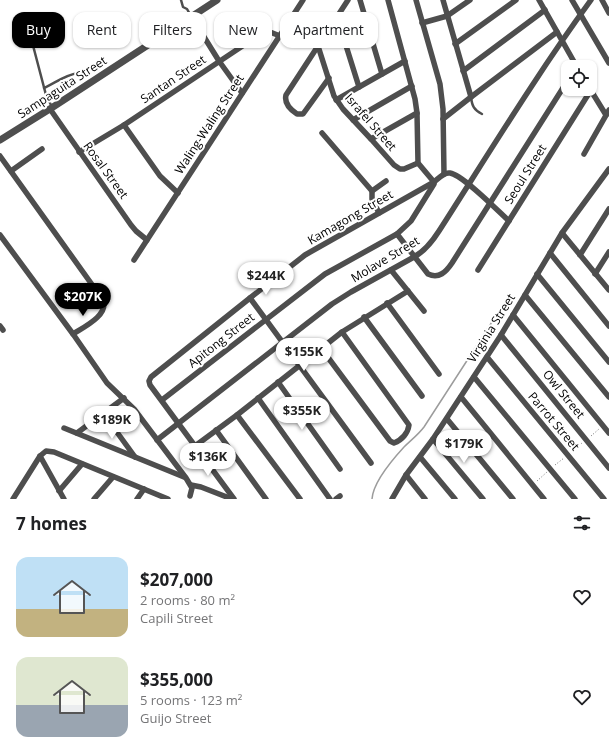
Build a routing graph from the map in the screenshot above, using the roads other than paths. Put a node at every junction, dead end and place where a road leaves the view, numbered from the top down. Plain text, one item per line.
1 (181, 0) edge
2 (217, 0) edge
3 (302, 0) edge
4 (348, 0) edge
5 (360, 0) edge
6 (388, 0) edge
7 (416, 0) edge
8 (443, 0) edge
9 (470, 0) edge
10 (516, 0) edge
11 (539, 0) edge
12 (572, 0) edge
13 (591, 0) edge
14 (602, 0) edge
15 (545, 10) junction
16 (189, 12) edge
17 (198, 12) edge
18 (295, 12) edge
19 (340, 12) edge
20 (609, 13) edge
21 (580, 15) junction
22 (447, 16) junction
23 (422, 23) junction
24 (557, 32) junction
25 (280, 36) joint
26 (206, 40) edge
27 (562, 40) junction
28 (455, 44) junction
29 (34, 48) edge
30 (142, 48) edge
31 (317, 48) edge
32 (319, 48) edge
33 (346, 48) edge
34 (573, 60) edge
35 (219, 61) junction
36 (405, 61) junction
37 (609, 63) edge
38 (463, 71) junction
39 (78, 73) dead end
40 (382, 74) junction
41 (329, 78) junction
42 (412, 86) junction
43 (44, 88) junction
44 (359, 88) junction
45 (561, 91) edge
46 (242, 93) junction
47 (586, 96) edge
48 (595, 96) edge
49 (471, 97) junction
50 (336, 100) junction
51 (51, 108) junction
52 (417, 113) junction
53 (607, 113) edge
54 (482, 114) dead end
55 (444, 119) junction
56 (353, 120) junction
57 (124, 125) junction
58 (322, 132) dead end
59 (371, 138) junction
60 (0, 140) edge
61 (42, 149) dead end
62 (79, 152) junction
63 (584, 154) dead end
64 (0, 156) edge
65 (418, 164) junction
66 (609, 169) edge
67 (11, 171) junction
68 (444, 174) junction
69 (386, 180) dead end
70 (434, 182) junction
71 (469, 185) junction
72 (372, 191) junction
73 (178, 193) junction
74 (490, 204) junction
75 (609, 209) edge
76 (379, 213) junction
77 (508, 221) junction
78 (562, 233) junction
79 (397, 234) junction
80 (0, 235) edge
81 (148, 240) junction
82 (609, 252) edge
83 (550, 253) junction
84 (580, 255) junction
85 (414, 257) junction
86 (134, 260) dead end
87 (391, 270) junction
88 (478, 270) dead end
89 (537, 274) junction
90 (595, 274) junction
91 (408, 290) junction
92 (609, 290) edge
93 (525, 295) junction
94 (250, 298) junction
95 (387, 303) junction
96 (424, 311) dead end
97 (513, 315) junction
98 (364, 317) junction
99 (266, 319) junction
100 (609, 326) edge
101 (342, 332) junction
102 (73, 334) junction
103 (501, 335) junction
104 (282, 342) junction
105 (321, 348) junction
106 (486, 357) junction
107 (609, 362) edge
108 (300, 365) junction
109 (439, 374) dead end
110 (474, 377) junction
111 (278, 382) junction
112 (422, 396) dead end
113 (461, 397) junction
114 (609, 397) edge
115 (124, 398) junction
116 (258, 398) junction
117 (162, 400) junction
118 (103, 413) junction
119 (237, 415) junction
120 (446, 419) junction
121 (178, 423) junction
122 (64, 428) dead end
123 (216, 430) junction
124 (77, 433) junction
125 (609, 433) edge
126 (433, 439) junction
127 (157, 440) junction
128 (195, 446) junction
129 (40, 456) junction
130 (135, 457) junction
131 (420, 457) junction
132 (371, 463) dead end
133 (82, 464) junction
134 (609, 468) edge
135 (340, 469) dead end
136 (113, 476) junction
137 (406, 476) junction
138 (186, 478) junction
139 (191, 485) junction
140 (144, 489) junction
141 (59, 491) junction
142 (190, 498) edge
143 (394, 498) edge
144 (13, 499) edge
145 (64, 499) edge
146 (94, 499) edge
147 (137, 499) edge
148 (168, 499) edge
149 (233, 499) edge
150 (266, 499) edge
151 (300, 499) edge
152 (330, 499) edge
153 (425, 499) edge
154 (455, 499) edge
155 (483, 499) edge
156 (513, 499) edge
157 (544, 499) edge
158 (575, 499) edge
159 (604, 499) edge

1 - 16 lane
2 - 17 street, Sampaguita Street
3 - 18 street, Waling-Waling Street
4 - 19 street
5 - 40 street
6 - 36 street
7 - 23 street
8 - 22 street
9 - 22 street
10 - 28 street
11 - 15 street
12 - 21 street
13 - 21 street, Molave Street
14 - 20 street
15 - 24 street
15 - 38 street
21 - 27 street, Molave Street
21 - 37 street
22 - 23 street
22 - 28 street
23 - 55 street
24 - 27 street
24 - 49 street
25 - 35 street, Santan Street
25 - 46 street, Waling-Waling Street
26 - 35 street
27 - 34 street
27 - 71 street, Molave Street
28 - 38 street
29 - 43 lane
30 - 51 street, Sampaguita Street
31 - 41 street
32 - 41 street, Israfel Street
33 - 44 street
35 - 46 street
35 - 57 street, Santan Street
36 - 40 street
36 - 42 street
38 - 49 street
39 - 43 lane
40 - 44 street
41 - 50 street, Israfel Street
42 - 52 street
42 - 56 street
43 - 51 lane
44 - 50 street
45 - 74 street
46 - 73 street, Waling-Waling Street
47 - 77 street, Seoul Street
48 - 53 street
49 - 54 lane
49 - 55 street
50 - 56 street, Israfel Street
51 - 60 street, Sampaguita Street
51 - 62 street, Rosal Street
52 - 59 street
52 - 65 street
53 - 63 street
55 - 68 street
56 - 59 street, Israfel Street
57 - 62 street, Santan Street
57 - 73 street
58 - 72 street
59 - 65 street, Israfel Street
61 - 67 street
62 - 81 street, Rosal Street
64 - 67 street
65 - 70 street
66 - 78 street, Virginia Street
67 - 102 street
68 - 70 street
68 - 71 street
69 - 72 street
70 - 76 street, Kamagong Street
70 - 79 street, Apitong Street
71 - 74 street
71 - 85 street, Molave Street
72 - 76 street
73 - 81 street, Waling-Waling Street
74 - 77 street
74 - 85 street
75 - 84 street
76 - 94 street, Kamagong Street
77 - 88 street, Seoul Street
78 - 83 street, Virginia Street
78 - 84 street
79 - 85 street
79 - 99 street, Apitong Street
80 - 102 street
81 - 86 street, Waling-Waling Street
82 - 90 street
83 - 89 street, Virginia Street
83 - 100 street
84 - 90 street
85 - 87 street, Molave Street
87 - 91 street
87 - 104 street, Molave Street
89 - 93 street, Virginia Street
89 - 107 street
90 - 92 street
91 - 95 street
91 - 96 street
93 - 97 street, Virginia Street
93 - 114 street
94 - 99 street
94 - 117 street, Kamagong Street
95 - 98 street
95 - 109 street
97 - 103 street, Virginia Street
97 - 125 street
98 - 101 street
98 - 112 street
99 - 104 street
99 - 117 street, Apitong Street
101 - 105 street
101 - 105 street
102 - 115 street
103 - 106 street, Virginia Street
103 - 134 street, Owl Street
104 - 108 street
104 - 121 street, Molave Street
105 - 108 street
106 - 110 street, Virginia Street
106 - 159 street, Parrot Street
108 - 111 street
108 - 132 street
110 - 113 street, Virginia Street
110 - 158 street
111 - 116 street
111 - 135 street
113 - 120 street, Virginia Street
113 - 157 street
115 - 118 street
115 - 127 street
116 - 119 street
116 - 152 street
117 - 121 street
118 - 124 street
118 - 130 street
119 - 123 street
119 - 151 street
120 - 126 street, Virginia Street
120 - 156 street
121 - 127 street, Molave Street
121 - 128 street
122 - 124 street
123 - 128 street
123 - 150 street
124 - 130 street
126 - 131 street, Virginia Street
126 - 155 street
127 - 138 street
128 - 149 street
129 - 133 street
129 - 141 street
129 - 144 street
130 - 138 street
131 - 137 street, Virginia Street
131 - 154 street
133 - 136 street
133 - 141 street
136 - 140 street
136 - 146 street
137 - 143 street, Virginia Street
137 - 153 street
138 - 139 street
139 - 142 street
139 - 149 street
140 - 147 street
140 - 148 street
141 - 145 street

